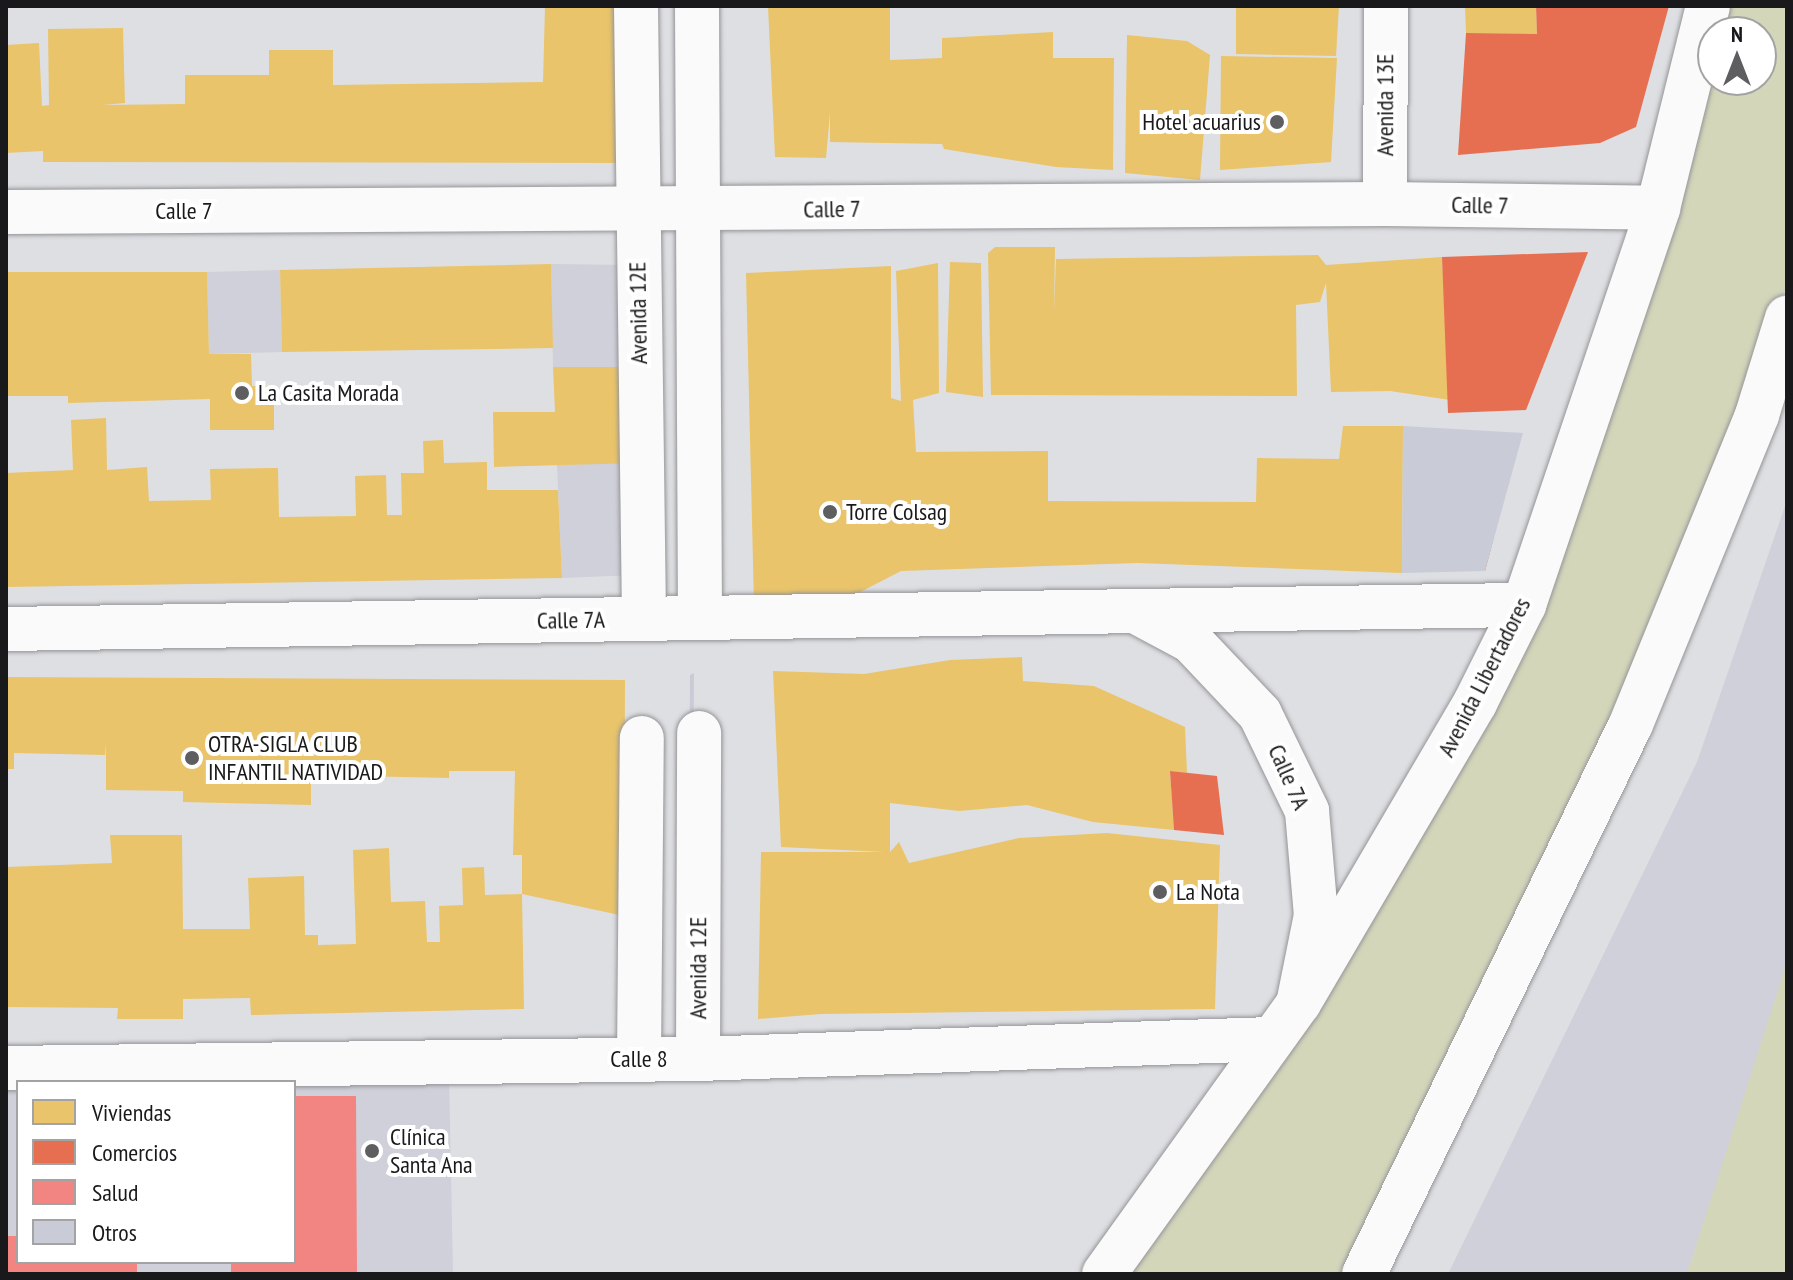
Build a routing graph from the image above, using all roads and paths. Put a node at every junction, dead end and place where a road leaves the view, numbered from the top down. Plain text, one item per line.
1 (636, 6) edge
2 (697, 6) edge
3 (1386, 6) edge
4 (1708, 6) edge
5 (1385, 204) junction
6 (1658, 208) junction
7 (635, 210) junction
8 (696, 210) junction
9 (6, 212) edge
10 (1787, 318) edge
11 (1524, 605) junction
12 (1135, 611) junction
13 (700, 618) junction
14 (644, 619) junction
15 (6, 629) edge
16 (699, 733) dead end
17 (642, 738) dead end
18 (1299, 1003) junction
19 (1272, 1039) junction
20 (639, 1059) junction
21 (698, 1059) junction
22 (6, 1068) edge
23 (1104, 1274) edge
24 (1364, 1274) edge

1 - 7 street, Avenida 12E
2 - 8 street
3 - 5 street, Avenida 13E
4 - 6 street, Avenida Libertadores
5 - 6 street, Calle 7
5 - 8 street, Calle 7
6 - 11 street, Avenida Libertadores
7 - 8 street, Calle 7
7 - 9 street, Calle 7
7 - 14 street, Avenida 12E
8 - 13 street
10 - 24 street
11 - 12 street, Calle 7A
11 - 18 street, Avenida Libertadores
12 - 13 street, Calle 7A
12 - 18 street, Calle 7A
13 - 14 street, Calle 7A
14 - 15 street, Calle 7A
16 - 21 street, Avenida 12E
17 - 20 street
18 - 19 street, Avenida Libertadores
19 - 21 street, Calle 8
19 - 23 street, Avenida Libertadores
20 - 21 street, Calle 8
20 - 22 street, Calle 8

